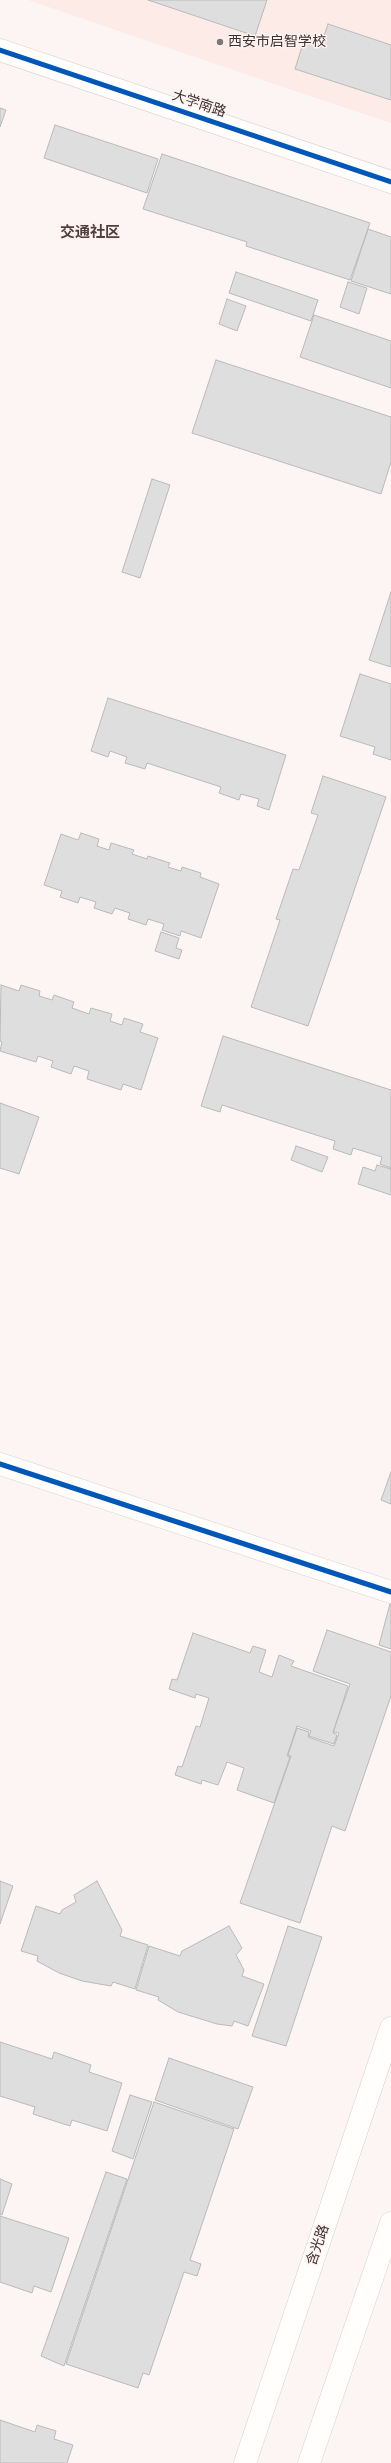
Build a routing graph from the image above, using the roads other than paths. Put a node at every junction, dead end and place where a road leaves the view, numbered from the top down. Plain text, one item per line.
1 (0, 50) edge
2 (391, 182) edge
3 (0, 1464) edge
4 (391, 1592) edge
5 (391, 2028) edge
6 (391, 2223) edge
7 (244, 2463) edge
8 (309, 2463) edge

1 - 2 street, 大学南路
3 - 4 street
5 - 7 street, 含光路
6 - 8 street

